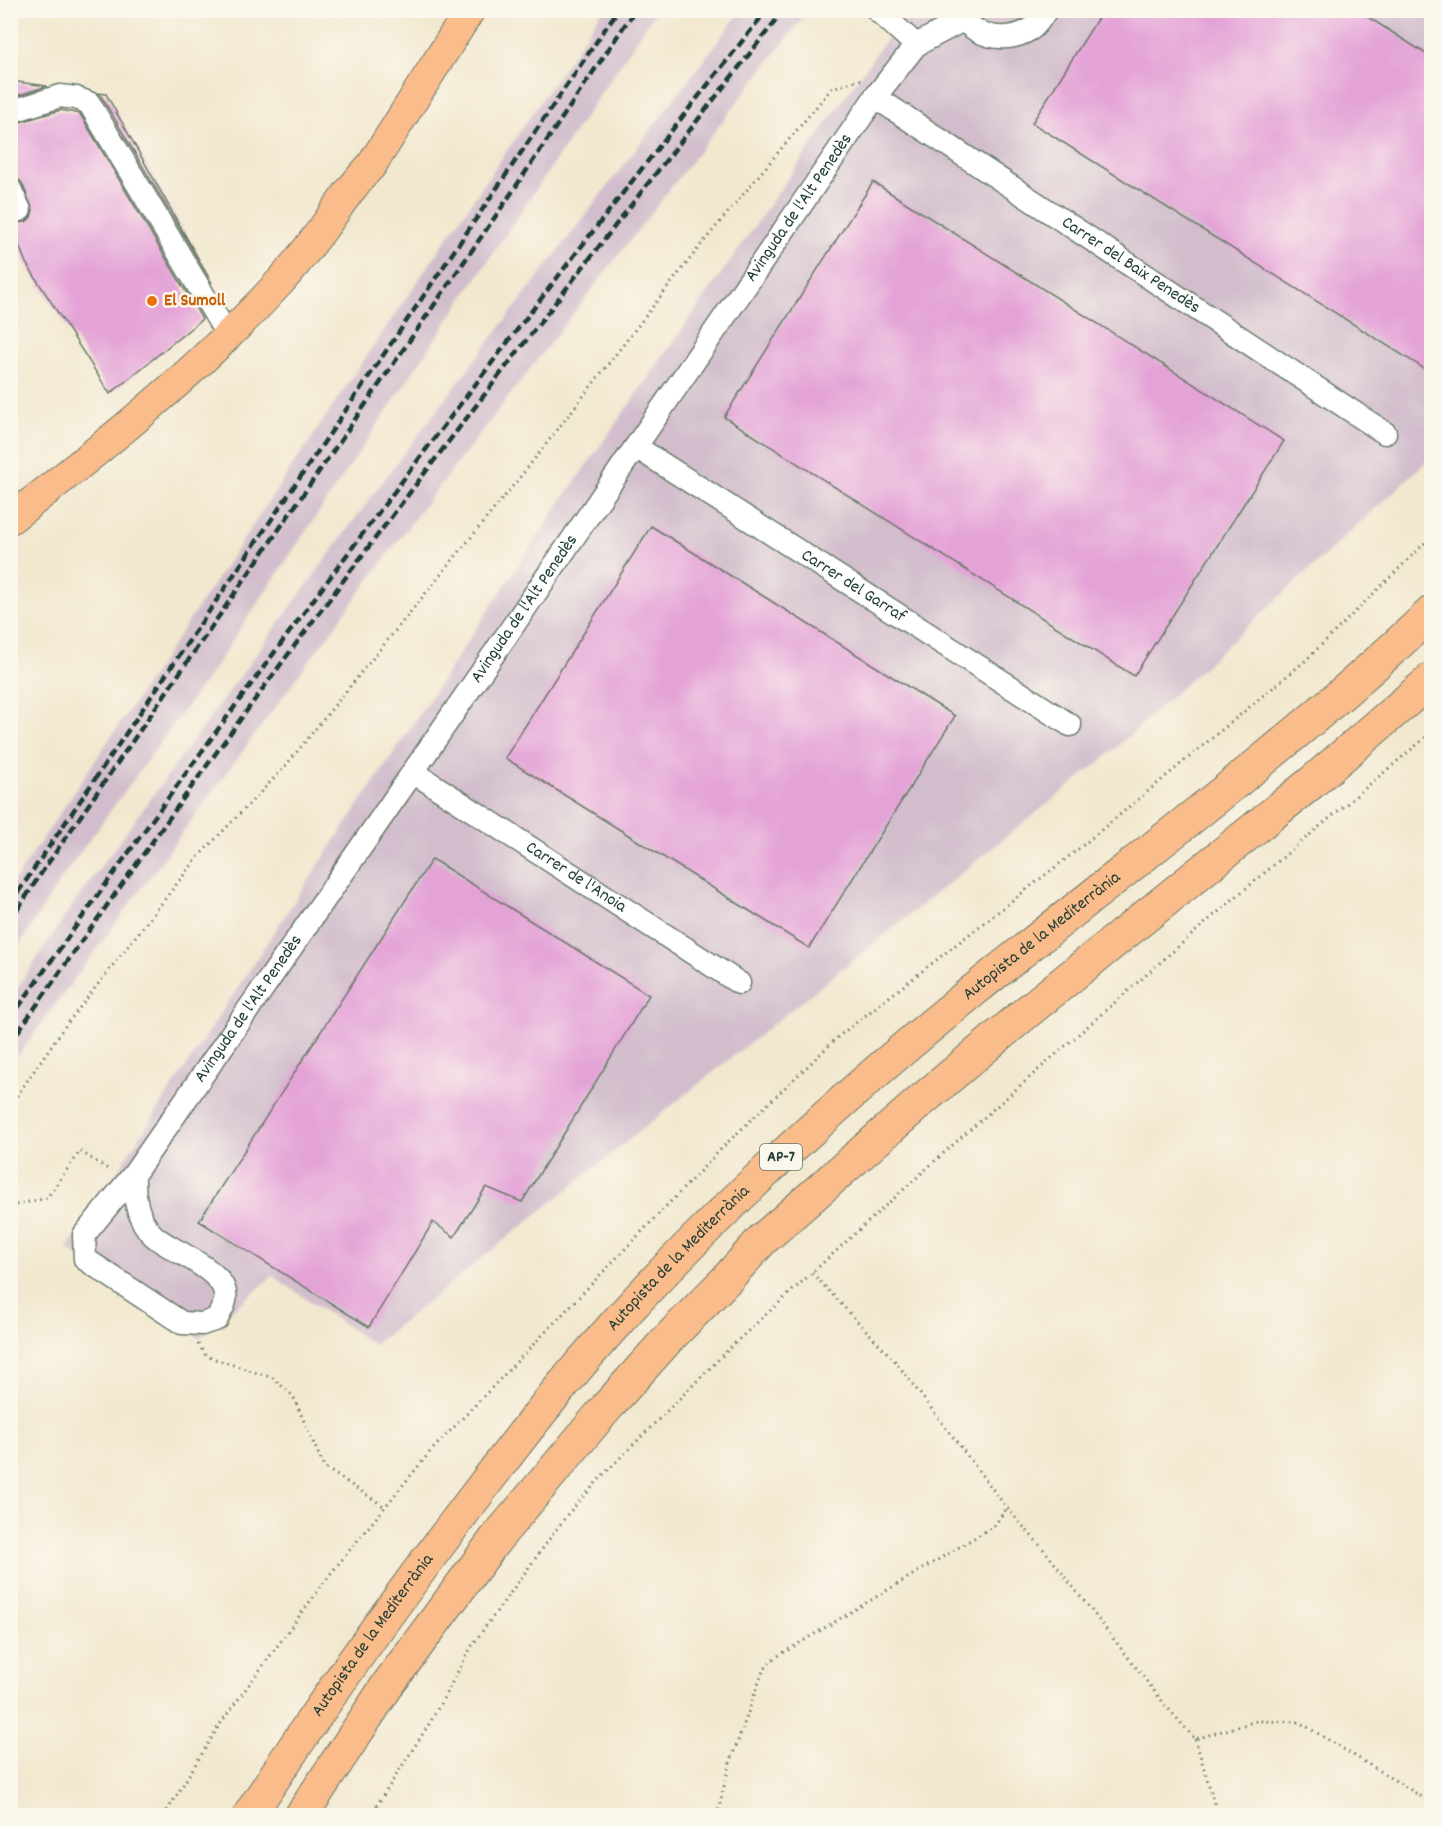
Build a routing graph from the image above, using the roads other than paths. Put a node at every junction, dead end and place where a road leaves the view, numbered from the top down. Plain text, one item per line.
1 (451, 10) edge
2 (470, 10) edge
3 (1046, 10) edge
4 (879, 12) edge
5 (960, 15) edge
6 (916, 45) junction
7 (875, 97) junction
8 (10, 112) edge
9 (355, 181) junction
10 (10, 189) edge
11 (20, 210) dead end
12 (228, 336) junction
13 (1385, 433) dead end
14 (636, 447) junction
15 (10, 519) edge
16 (1431, 612) edge
17 (1431, 679) edge
18 (1070, 725) dead end
19 (413, 772) junction
20 (739, 983) dead end
21 (131, 1178) junction
22 (249, 1815) edge
23 (301, 1815) edge

1 - 9 main road
2 - 9 main road
3 - 5 street
4 - 6 street
5 - 6 street
6 - 7 street, Avinguda de l'Alt Penedès
7 - 13 street, Carrer del Baix Penedès
7 - 14 street, Avinguda de l'Alt Penedès
8 - 12 street
9 - 12 main road
10 - 11 street
12 - 15 main road
14 - 18 street, Carrer del Garraf
14 - 19 street, Avinguda de l'Alt Penedès
16 - 22 highway, Autopista de la Mediterrània / AP-7
17 - 23 highway, AP-7
19 - 20 street, Carrer de l'Anoia
19 - 21 street, Avinguda de l'Alt Penedès
21 - 21 street, Avinguda de l'Alt Penedès

